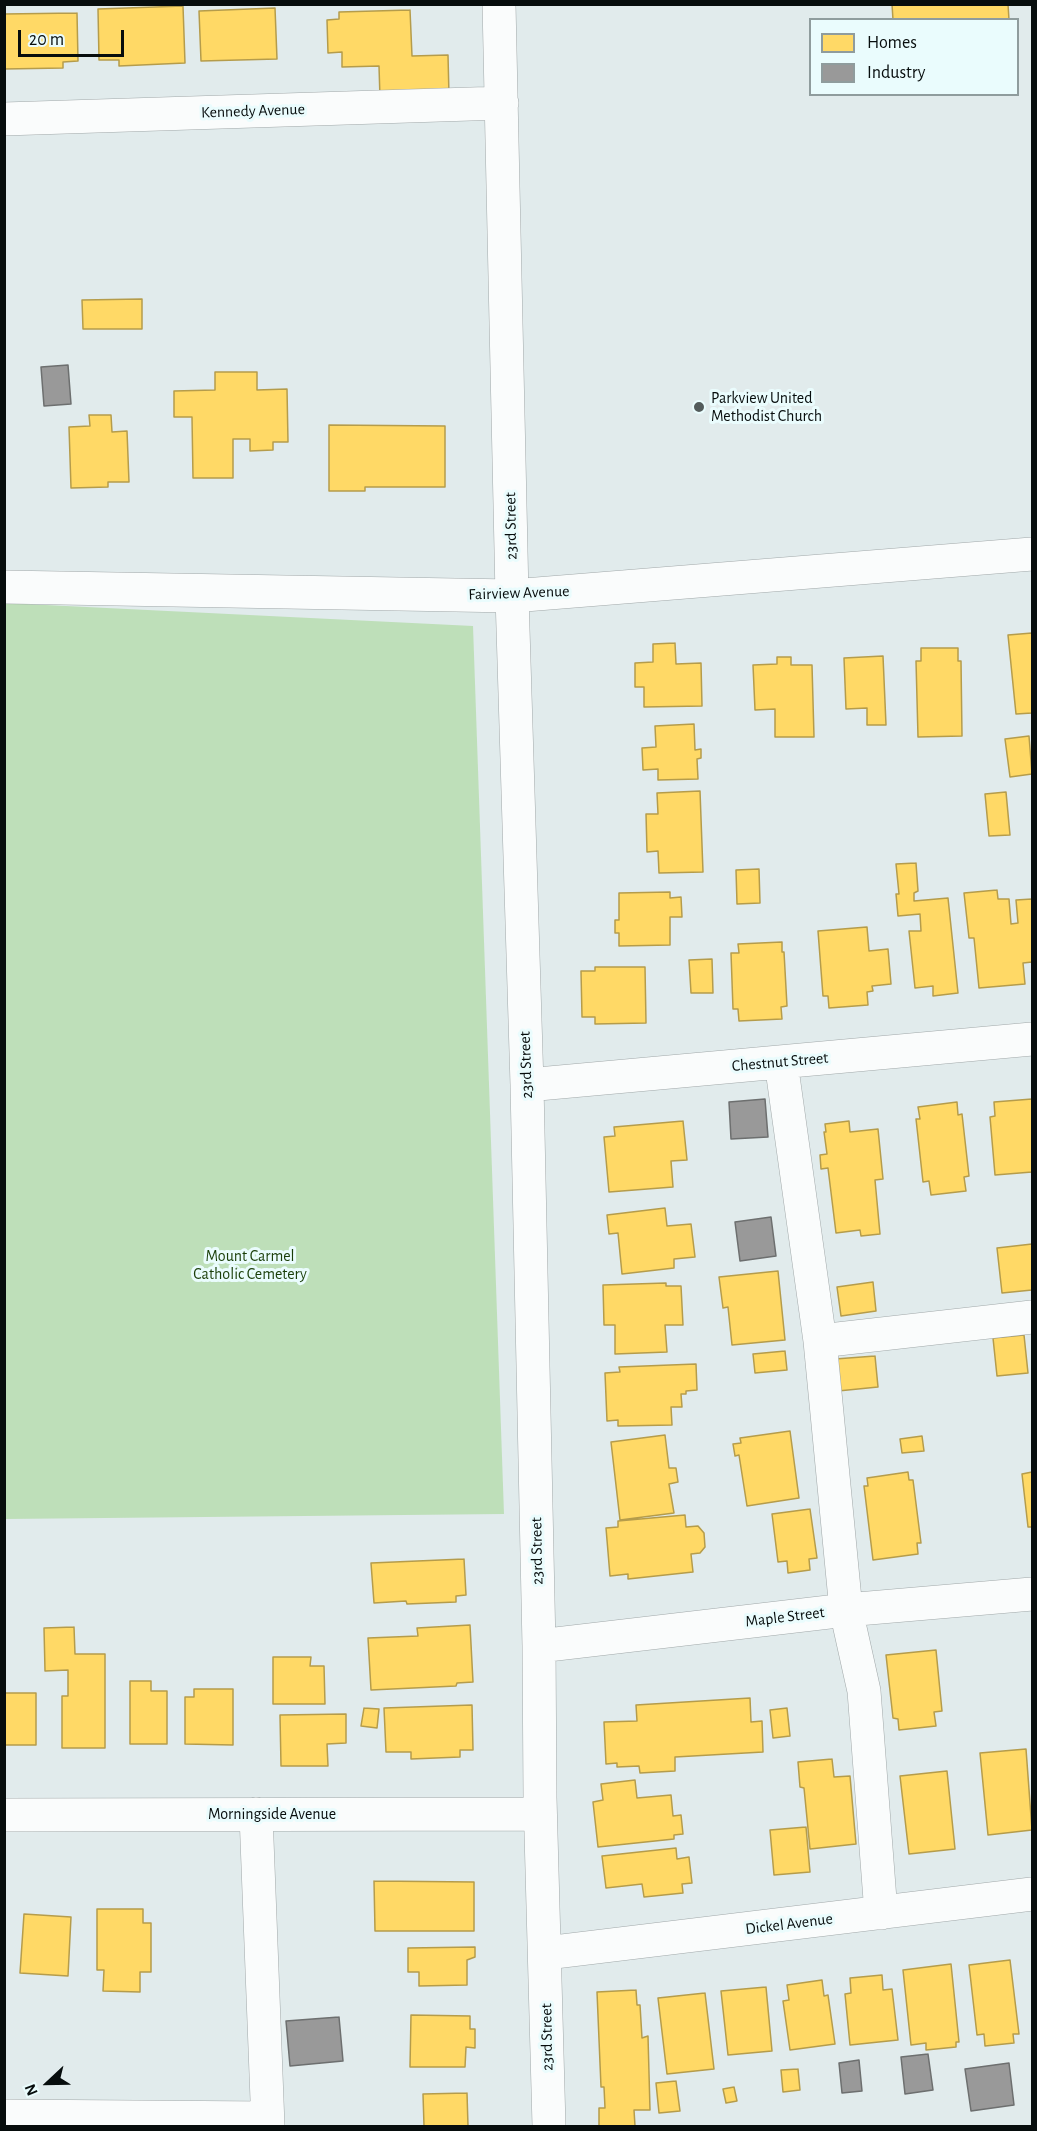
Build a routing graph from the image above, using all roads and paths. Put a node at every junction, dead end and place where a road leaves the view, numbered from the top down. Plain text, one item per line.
1 (499, 4) edge
2 (502, 103) junction
3 (4, 119) edge
4 (1032, 554) edge
5 (4, 587) edge
6 (512, 596) junction
7 (1032, 1039) edge
8 (781, 1062) junction
9 (527, 1085) junction
10 (1032, 1317) edge
11 (820, 1341) junction
12 (1032, 1594) edge
13 (846, 1610) junction
14 (539, 1646) junction
15 (256, 1814) junction
16 (540, 1814) junction
17 (4, 1815) edge
18 (1032, 1894) edge
19 (881, 1912) junction
20 (546, 1953) junction
21 (4, 2116) edge
22 (267, 2122) edge
23 (549, 2127) edge

1 - 2 street, 23rd Street
2 - 3 street, Kennedy Avenue
2 - 6 street, 23rd Street
4 - 6 street, Fairview Avenue
5 - 6 street, Fairview Avenue
6 - 9 street, 23rd Street
7 - 8 street, Chestnut Street
8 - 9 street, Chestnut Street
8 - 11 street
9 - 14 street, 23rd Street
10 - 11 street
11 - 13 street
12 - 13 street, Maple Street
13 - 14 street, Maple Street
13 - 19 street
14 - 16 street, 23rd Street
15 - 16 street, Morningside Avenue
15 - 17 street, Morningside Avenue
15 - 22 street
16 - 20 street, 23rd Street
18 - 19 street, Dickel Avenue
19 - 20 street, Dickel Avenue
20 - 23 street, 23rd Street
21 - 22 street

